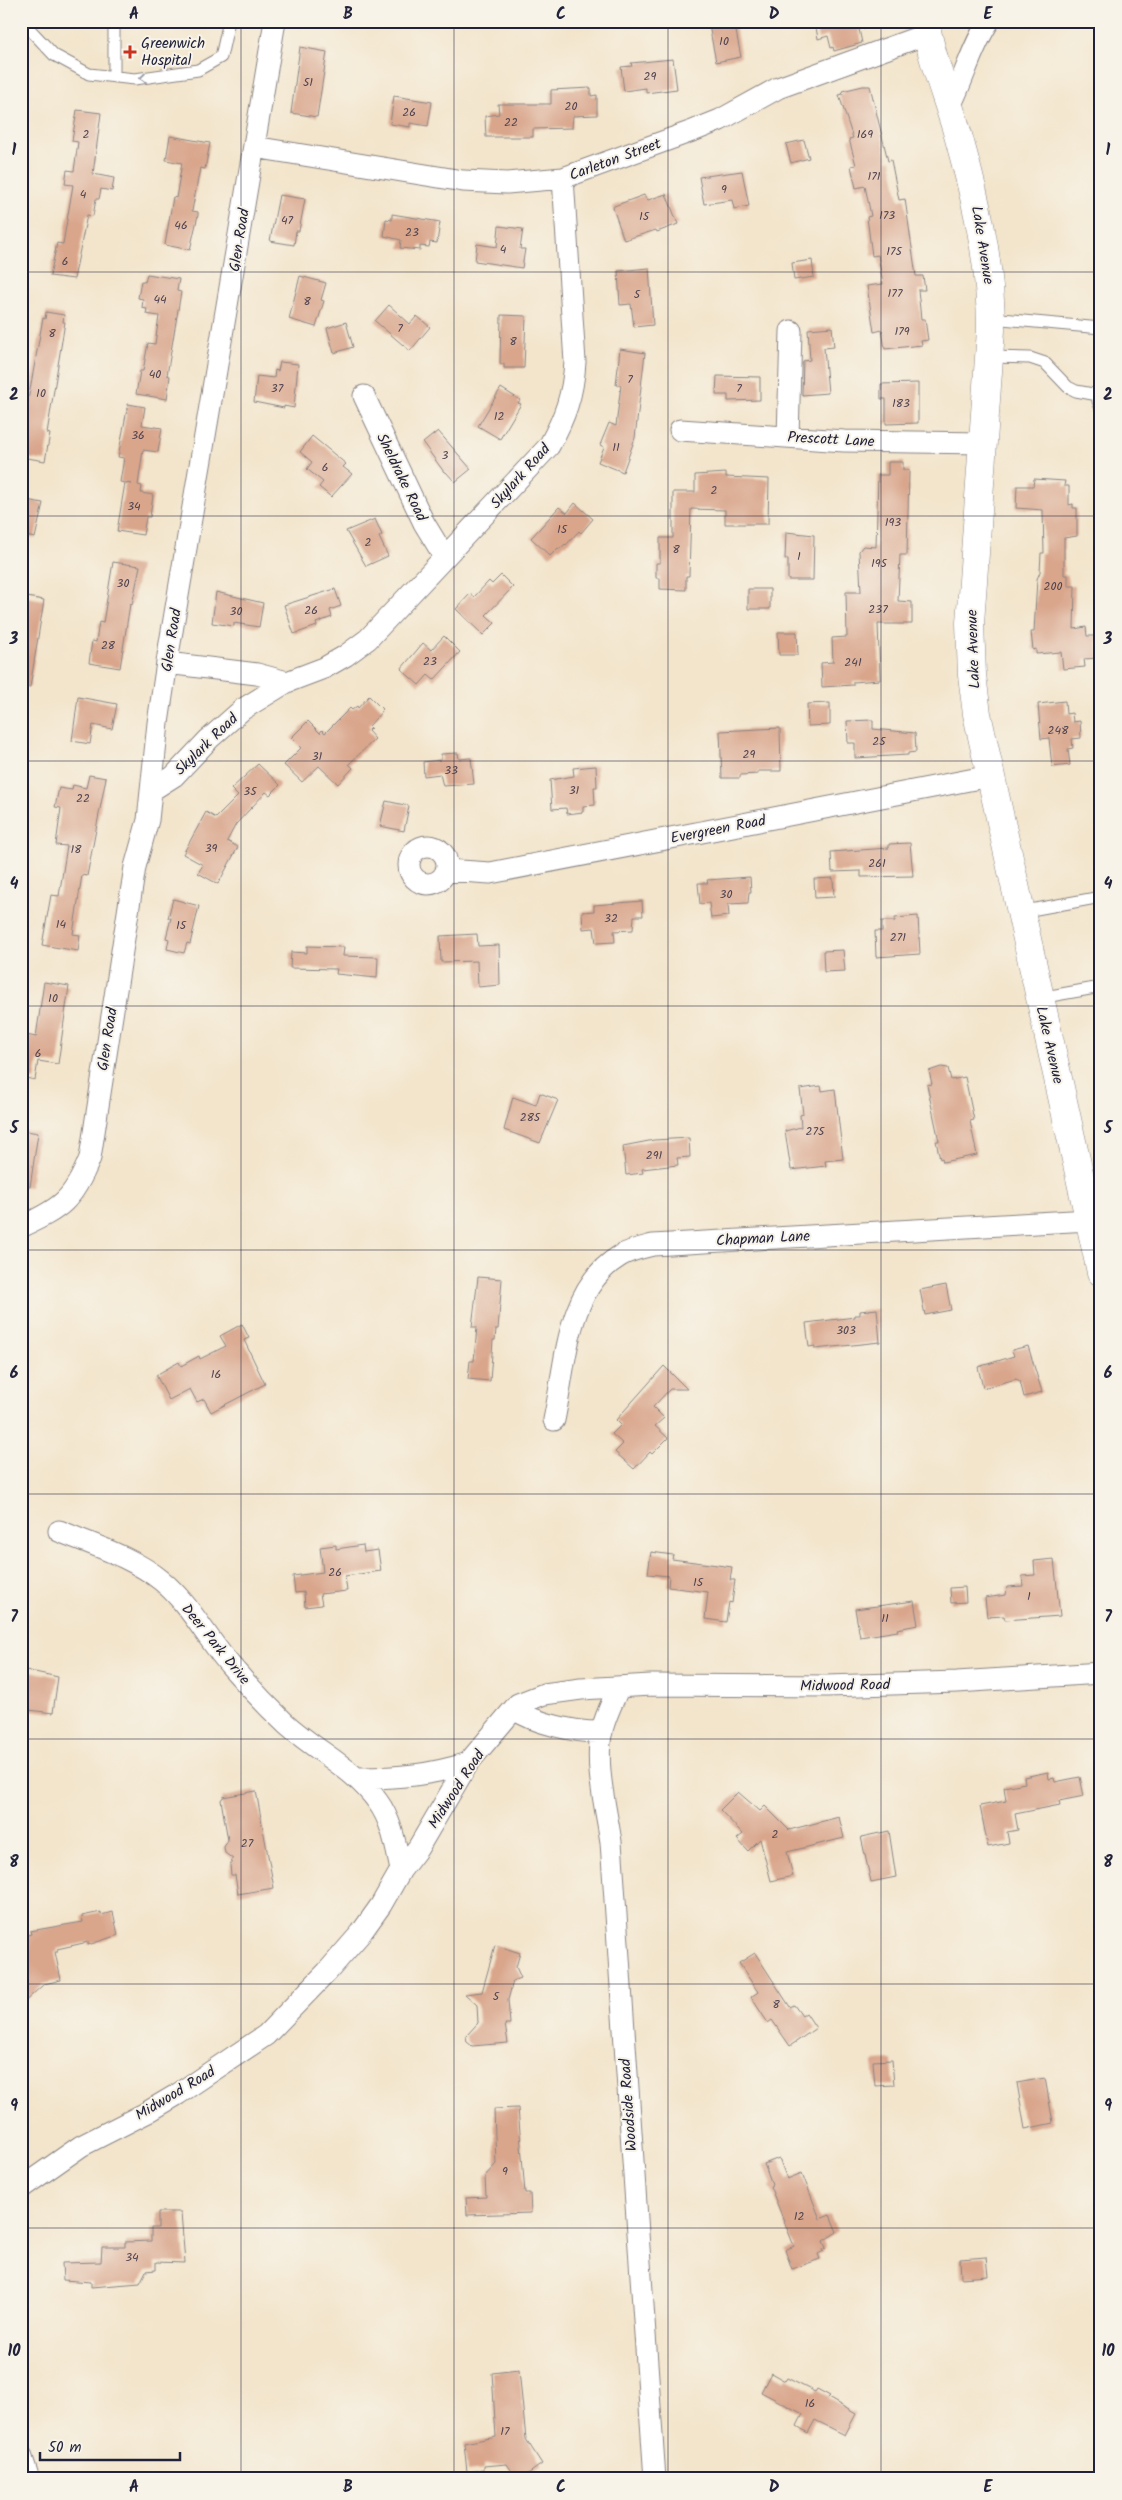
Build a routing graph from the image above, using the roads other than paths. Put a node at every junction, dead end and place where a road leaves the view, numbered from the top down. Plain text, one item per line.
1 (22, 21) edge
2 (229, 21) edge
3 (275, 21) edge
4 (989, 21) edge
5 (114, 27) dead end
6 (926, 28) edge
7 (114, 77) junction
8 (950, 108) junction
9 (254, 147) junction
10 (563, 178) junction
11 (991, 318) junction
12 (1101, 328) edge
13 (790, 330) dead end
14 (989, 357) junction
15 (1099, 390) edge
16 (364, 396) dead end
17 (1101, 410) edge
18 (680, 430) dead end
19 (788, 437) junction
20 (983, 443) junction
21 (444, 556) junction
22 (167, 663) junction
23 (287, 682) junction
24 (990, 776) junction
25 (152, 790) junction
26 (446, 870) dead end
27 (1101, 898) edge
28 (1020, 912) junction
29 (1101, 987) edge
30 (1039, 998) junction
31 (1089, 1220) junction
32 (21, 1227) edge
33 (1101, 1272) edge
34 (554, 1420) dead end
35 (59, 1531) dead end
36 (1101, 1673) edge
37 (619, 1687) junction
38 (514, 1709) junction
39 (602, 1732) junction
40 (468, 1763) junction
41 (359, 1778) junction
42 (400, 1870) junction
43 (21, 2188) edge
44 (21, 2455) edge
45 (29, 2479) edge
46 (655, 2479) edge

1 - 7 lane
2 -> 7 lane
3 - 9 street, Glen Road
4 - 8 street
5 - 7 lane
6 - 8 main road, Lake Avenue
6 - 10 street, Carleton Street
8 - 11 main road, Lake Avenue
9 - 10 street, Carleton Street
9 - 22 street, Glen Road
10 - 21 street, Skylark Road
11 - 12 lane
11 - 14 main road, Lake Avenue
13 - 19 street
14 - 15 lane
14 - 20 main road, Lake Avenue
15 - 17 lane
16 - 21 street, Sheldrake Road
18 - 19 street, Prescott Lane
19 - 20 street, Prescott Lane
20 - 24 main road, Lake Avenue
21 - 23 street, Skylark Road
22 - 23 street
22 - 25 street, Glen Road
23 - 25 street, Skylark Road
24 - 26 street, Evergreen Road
24 - 28 main road, Lake Avenue
25 - 32 street, Glen Road
27 - 28 lane
28 - 30 main road, Lake Avenue
29 - 30 lane
30 - 31 main road, Lake Avenue
31 - 33 main road, Lake Avenue
31 - 34 street, Chapman Lane
35 - 41 street, Deer Park Drive
36 - 37 street, Midwood Road
37 - 38 street, Midwood Road
37 - 39 street, Woodside Road
38 - 39 street
38 - 40 street, Midwood Road
39 - 46 street, Woodside Road
40 - 41 street
40 - 42 street, Midwood Road
41 - 42 street, Deer Park Drive
42 - 43 street, Midwood Road
44 - 45 street

